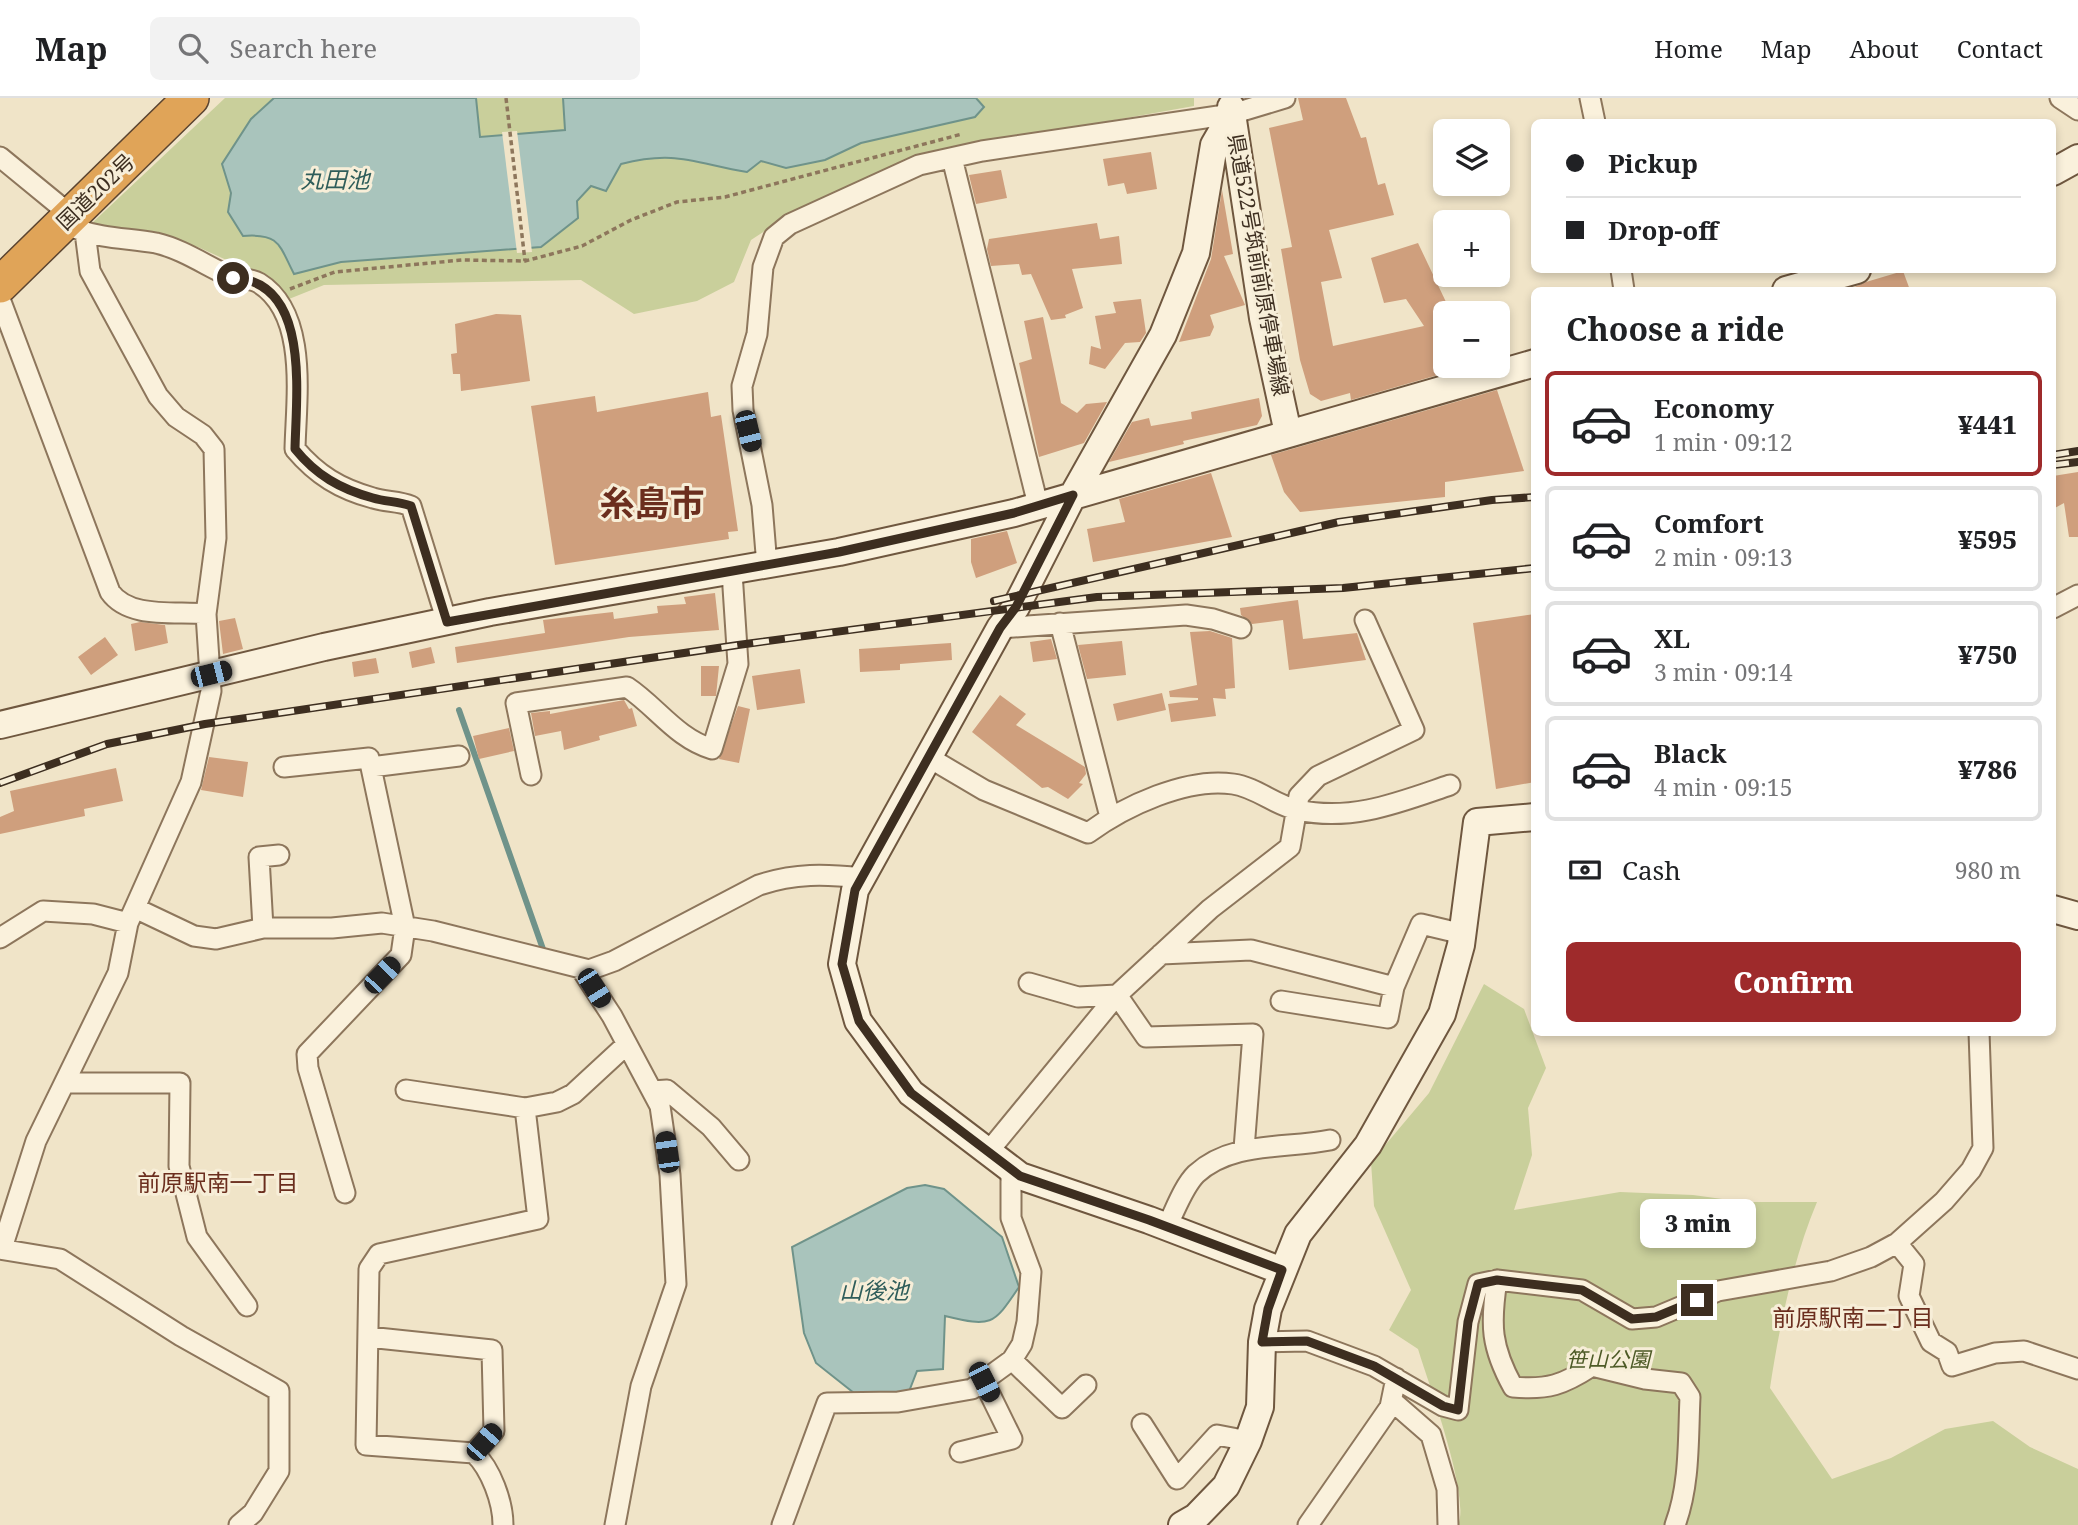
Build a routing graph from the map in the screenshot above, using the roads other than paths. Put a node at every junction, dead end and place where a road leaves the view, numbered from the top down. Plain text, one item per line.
1 (191, 98) edge
2 (1285, 98) edge
3 (1590, 98) edge
4 (2060, 98) edge
5 (1231, 106) edge
6 (2078, 110) edge
7 (1594, 119) edge
8 (0, 157) edge
9 (953, 158) junction
10 (2078, 158) edge
11 (2056, 170) edge
12 (74, 224) junction
13 (1846, 273) edge
14 (0, 285) edge
15 (1797, 287) edge
16 (0, 299) edge
17 (1531, 364) edge
18 (1288, 433) junction
19 (1073, 495) junction
20 (1038, 505) junction
21 (767, 566) junction
22 (732, 572) junction
23 (2078, 595) edge
24 (2056, 606) edge
25 (206, 614) junction
26 (1366, 620) dead end
27 (447, 622) junction
28 (1060, 623) junction
29 (1000, 628) junction
30 (1241, 628) dead end
31 (211, 674) junction
32 (0, 725) edge
33 (458, 756) dead end
34 (928, 757) junction
35 (284, 767) dead end
36 (371, 767) junction
37 (531, 775) dead end
38 (1450, 785) dead end
39 (1298, 810) junction
40 (1110, 817) junction
41 (1531, 817) edge
42 (279, 855) dead end
43 (862, 878) junction
44 (2056, 910) edge
45 (131, 916) junction
46 (2078, 916) edge
47 (405, 927) junction
48 (262, 928) junction
49 (1463, 934) junction
50 (0, 938) edge
51 (1161, 954) junction
52 (582, 970) junction
53 (1029, 983) dead end
54 (1394, 988) junction
55 (1117, 995) junction
56 (1281, 1001) dead end
57 (1979, 1036) edge
58 (625, 1046) junction
59 (65, 1083) junction
60 (406, 1090) dead end
61 (652, 1091) junction
62 (525, 1108) junction
63 (1330, 1139) dead end
64 (1244, 1149) junction
65 (988, 1152) junction
66 (739, 1160) dead end
67 (1011, 1169) junction
68 (345, 1193) dead end
69 (1167, 1226) junction
70 (1897, 1243) junction
71 (1, 1248) edge
72 (1282, 1270) junction
73 (1497, 1280) junction
74 (247, 1306) dead end
75 (368, 1337) junction
76 (1262, 1342) junction
77 (1012, 1360) junction
78 (2078, 1369) edge
79 (1396, 1378) junction
80 (984, 1382) junction
81 (1086, 1385) dead end
82 (1392, 1401) junction
83 (1142, 1424) dead end
84 (1248, 1441) junction
85 (960, 1451) dead end
86 (474, 1453) junction
87 (239, 1525) edge
88 (503, 1525) edge
89 (615, 1525) edge
90 (782, 1525) edge
91 (1182, 1525) edge
92 (1308, 1525) edge
93 (1448, 1525) edge
94 (1675, 1525) edge

1 - 12 highway, 国道202号
2 - 5 street
3 - 7 street
4 - 6 street
5 - 9 street
5 - 18 street, 県道522号筑前前原停車場線
5 - 19 street
8 - 12 street
9 - 20 street
9 - 21 street
10 - 11 street
12 - 14 highway, 国道202号
12 - 25 street
12 - 27 street
13 - 15 street
16 - 25 street
17 - 18 street
18 - 19 street
19 - 20 street
19 - 29 street
20 - 21 street
21 - 22 street
22 - 27 street
22 - 37 street
23 - 24 street
25 - 31 street
26 - 39 street
27 - 31 street
28 - 29 street
28 - 30 street
28 - 40 street
29 - 34 street
31 - 32 street
31 - 45 street
33 - 36 street
34 - 40 street
34 - 43 street
35 - 36 street
36 - 47 street
38 - 39 street
39 - 40 street
39 - 51 street
41 - 49 street
42 - 48 street
43 - 52 street
43 - 65 street
44 - 46 street
45 - 48 street
45 - 50 street
45 - 59 street
47 - 48 street
47 - 52 street
47 - 68 street
49 - 54 street
49 - 72 street
51 - 54 street
51 - 55 street
52 - 58 street
53 - 55 street
54 - 56 street
55 - 64 street
55 - 65 street
57 - 70 street
58 - 61 street
58 - 62 street
59 - 71 street
59 - 74 street
60 - 62 street
61 - 66 street
61 - 89 street
62 - 75 street
63 - 64 street
64 - 69 street
65 - 67 street
67 - 69 street
67 - 77 street
69 - 72 street
70 - 73 street
70 - 78 street
71 - 87 street
72 - 76 street
73 - 79 street
73 - 94 street
75 - 86 street
75 - 86 street
76 - 79 street
76 - 84 street
77 - 80 street
77 - 81 street
79 - 82 street
80 - 85 street
80 - 90 street
82 - 92 street
82 - 93 street
83 - 84 street
84 - 91 street
86 - 88 street

